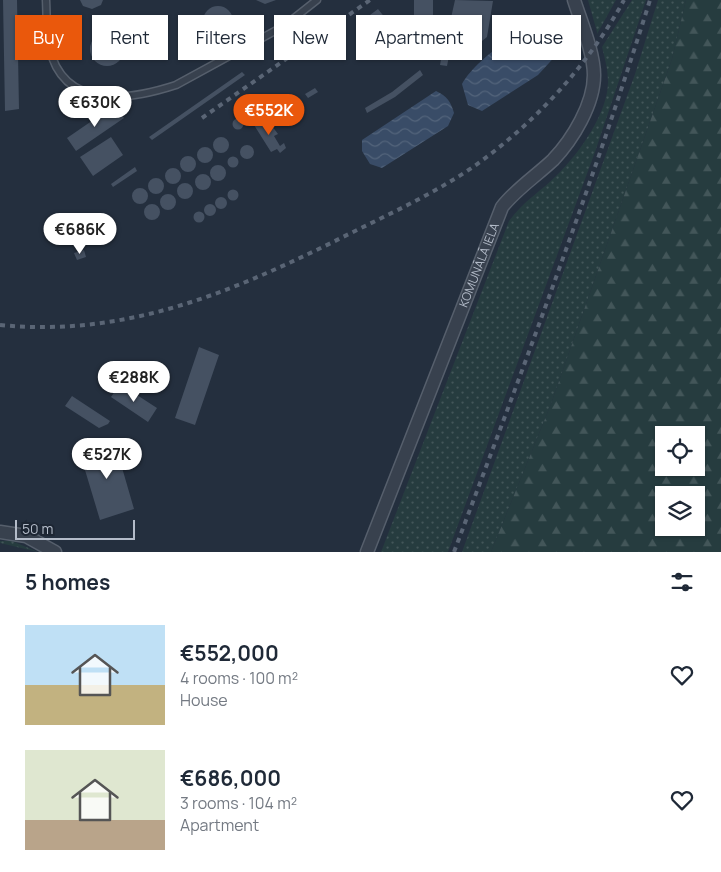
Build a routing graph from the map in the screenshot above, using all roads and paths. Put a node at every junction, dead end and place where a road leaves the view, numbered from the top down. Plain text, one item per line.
1 (46, 0) edge
2 (317, 0) edge
3 (574, 0) edge
4 (0, 532) edge
5 (55, 552) edge
6 (367, 552) edge

1 - 2 lane
3 - 6 street, KOMUNĀLĀ IELA
4 - 5 street

